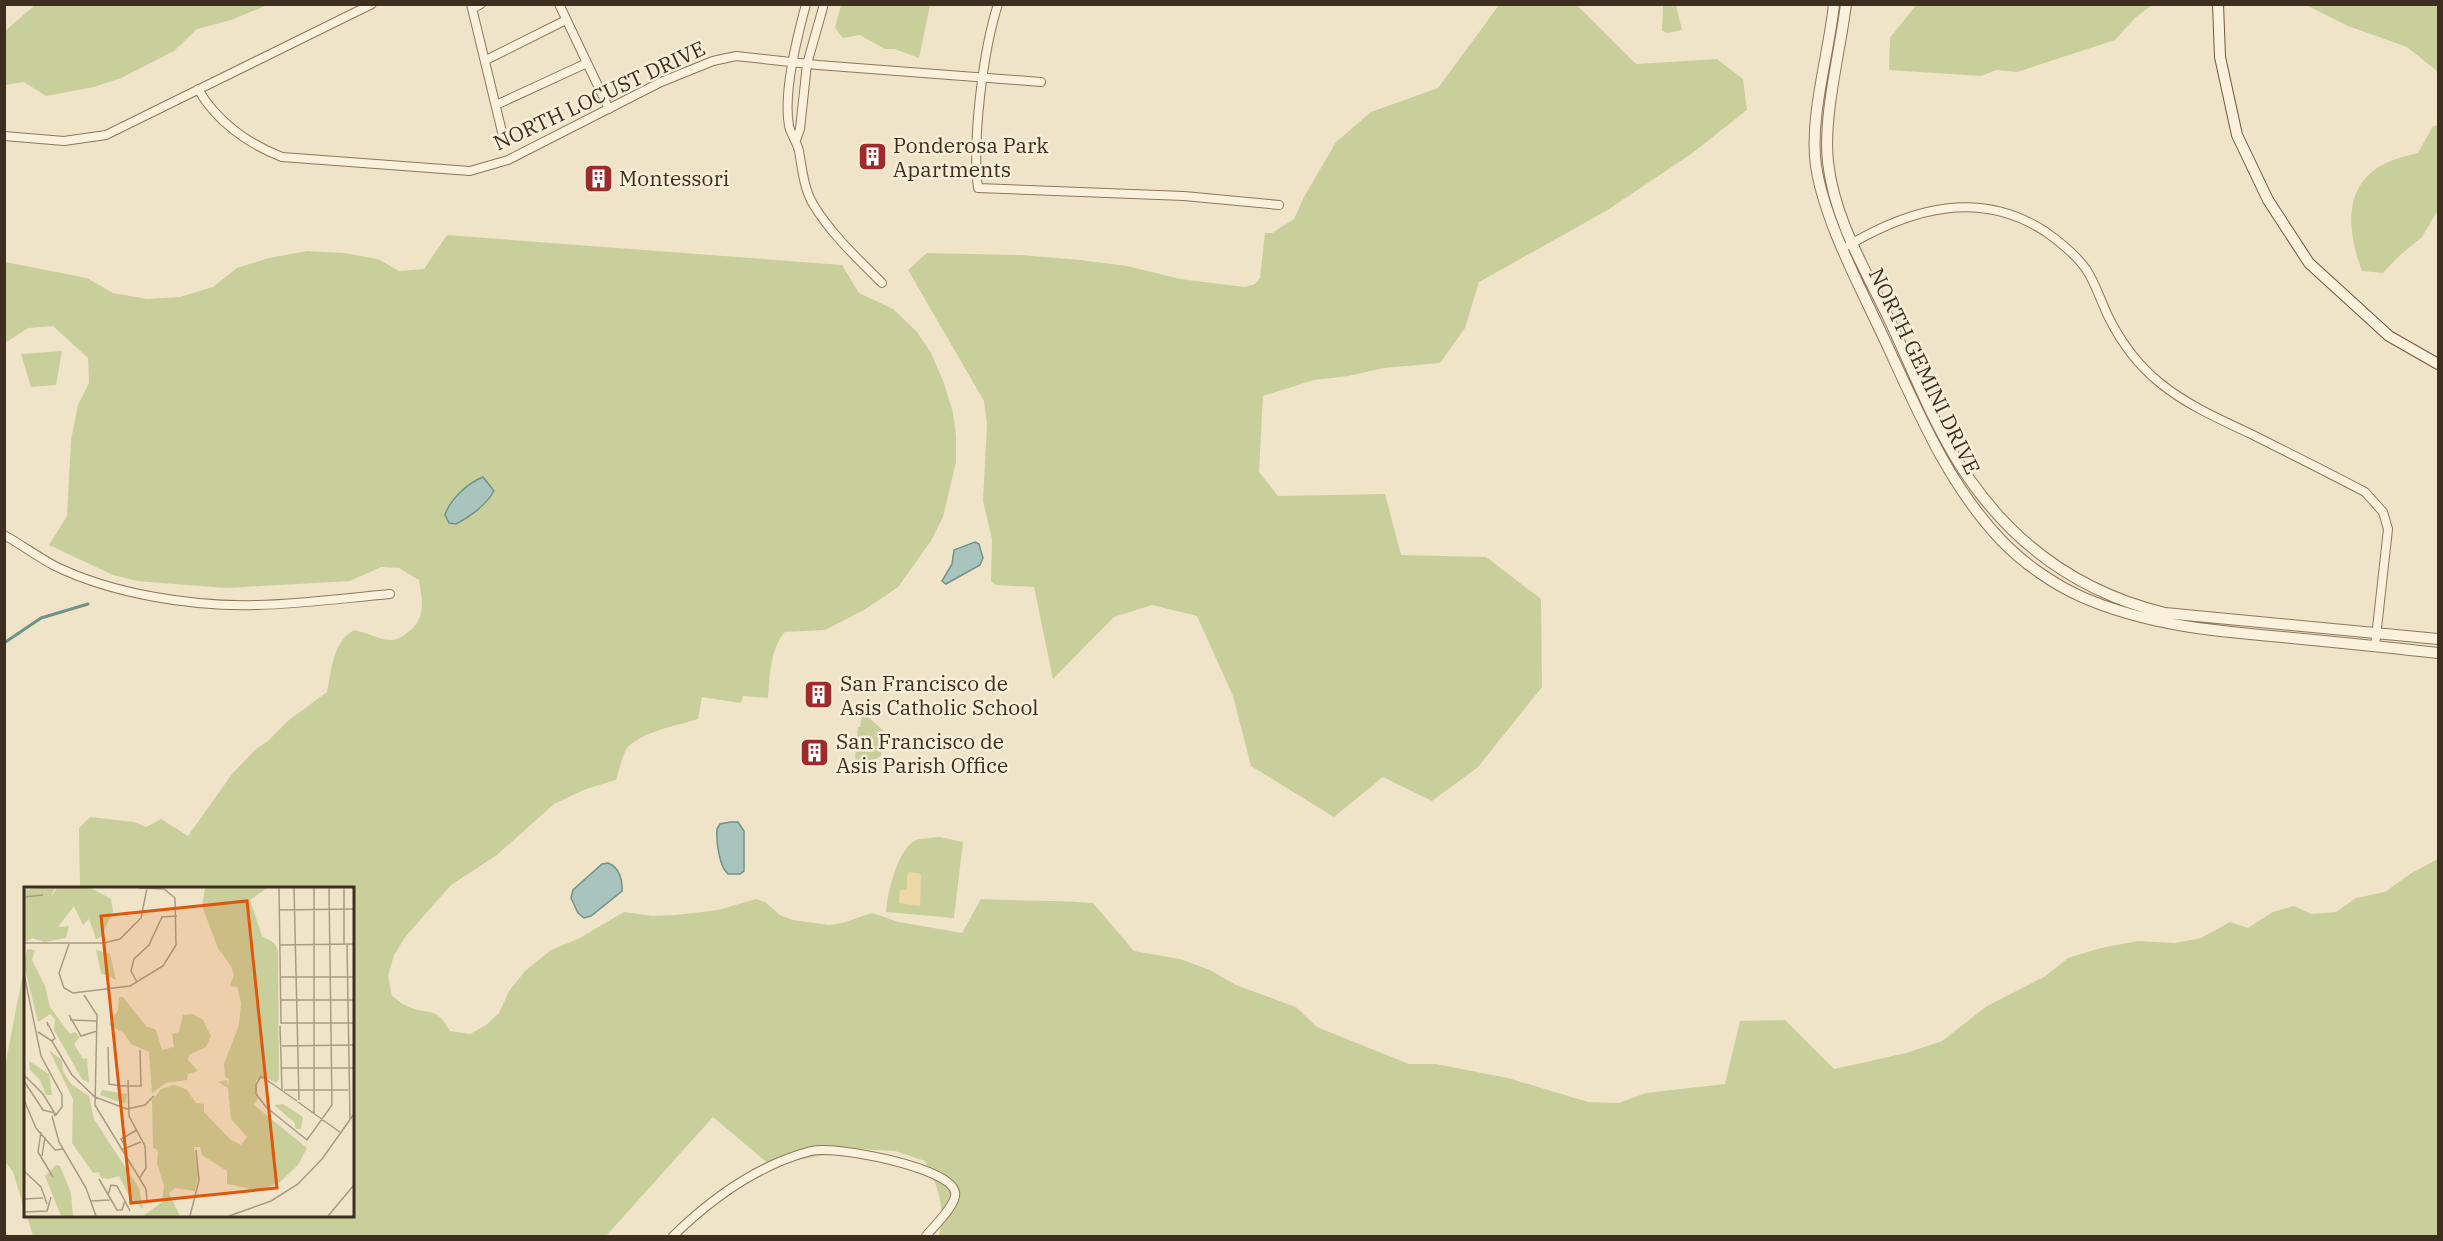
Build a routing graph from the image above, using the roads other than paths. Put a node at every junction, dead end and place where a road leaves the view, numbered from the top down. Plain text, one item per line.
1 (372, 4) edge
2 (481, 4) edge
3 (559, 4) edge
4 (806, 4) edge
5 (824, 4) edge
6 (998, 4) edge
7 (1834, 4) edge
8 (1846, 4) edge
9 (2218, 4) edge
10 (472, 7) edge
11 (566, 20) junction
12 (486, 60) junction
13 (587, 63) junction
14 (793, 63) junction
15 (807, 64) junction
16 (983, 76) junction
17 (1041, 82) dead end
18 (198, 89) junction
19 (496, 105) junction
20 (609, 109) junction
21 (502, 132) dead end
22 (4, 136) edge
23 (796, 140) junction
24 (1279, 205) dead end
25 (1848, 245) junction
26 (882, 283) dead end
27 (2439, 364) edge
28 (4, 535) edge
29 (390, 594) dead end
30 (2377, 634) junction
31 (2439, 639) edge
32 (2375, 646) junction
33 (2439, 653) edge
34 (673, 1236) edge
35 (926, 1236) edge

1 - 18 street
2 - 10 street
3 - 11 street
4 - 14 street
5 - 15 street
6 - 16 street
7 - 25 street, NORTH GEMINI DRIVE
8 - 25 street, NORTH GEMINI DRIVE
9 - 27 street
10 - 12 street
11 - 12 street
11 - 13 street
12 - 19 street
13 - 19 street
13 - 20 street
14 - 15 street, NORTH LOCUST DRIVE
14 - 20 street, NORTH LOCUST DRIVE
14 - 23 street
15 - 16 street, NORTH LOCUST DRIVE
15 - 23 street
16 - 17 street, NORTH LOCUST DRIVE
16 - 24 street
18 - 20 street, NORTH LOCUST DRIVE
18 - 22 street
19 - 21 street
23 - 26 street
25 - 30 street, NORTH GEMINI DRIVE
25 - 30 street
25 - 32 street, NORTH GEMINI DRIVE
28 - 29 street
30 - 31 street, NORTH GEMINI DRIVE
30 - 32 street
32 - 33 street, NORTH GEMINI DRIVE
34 - 35 street

